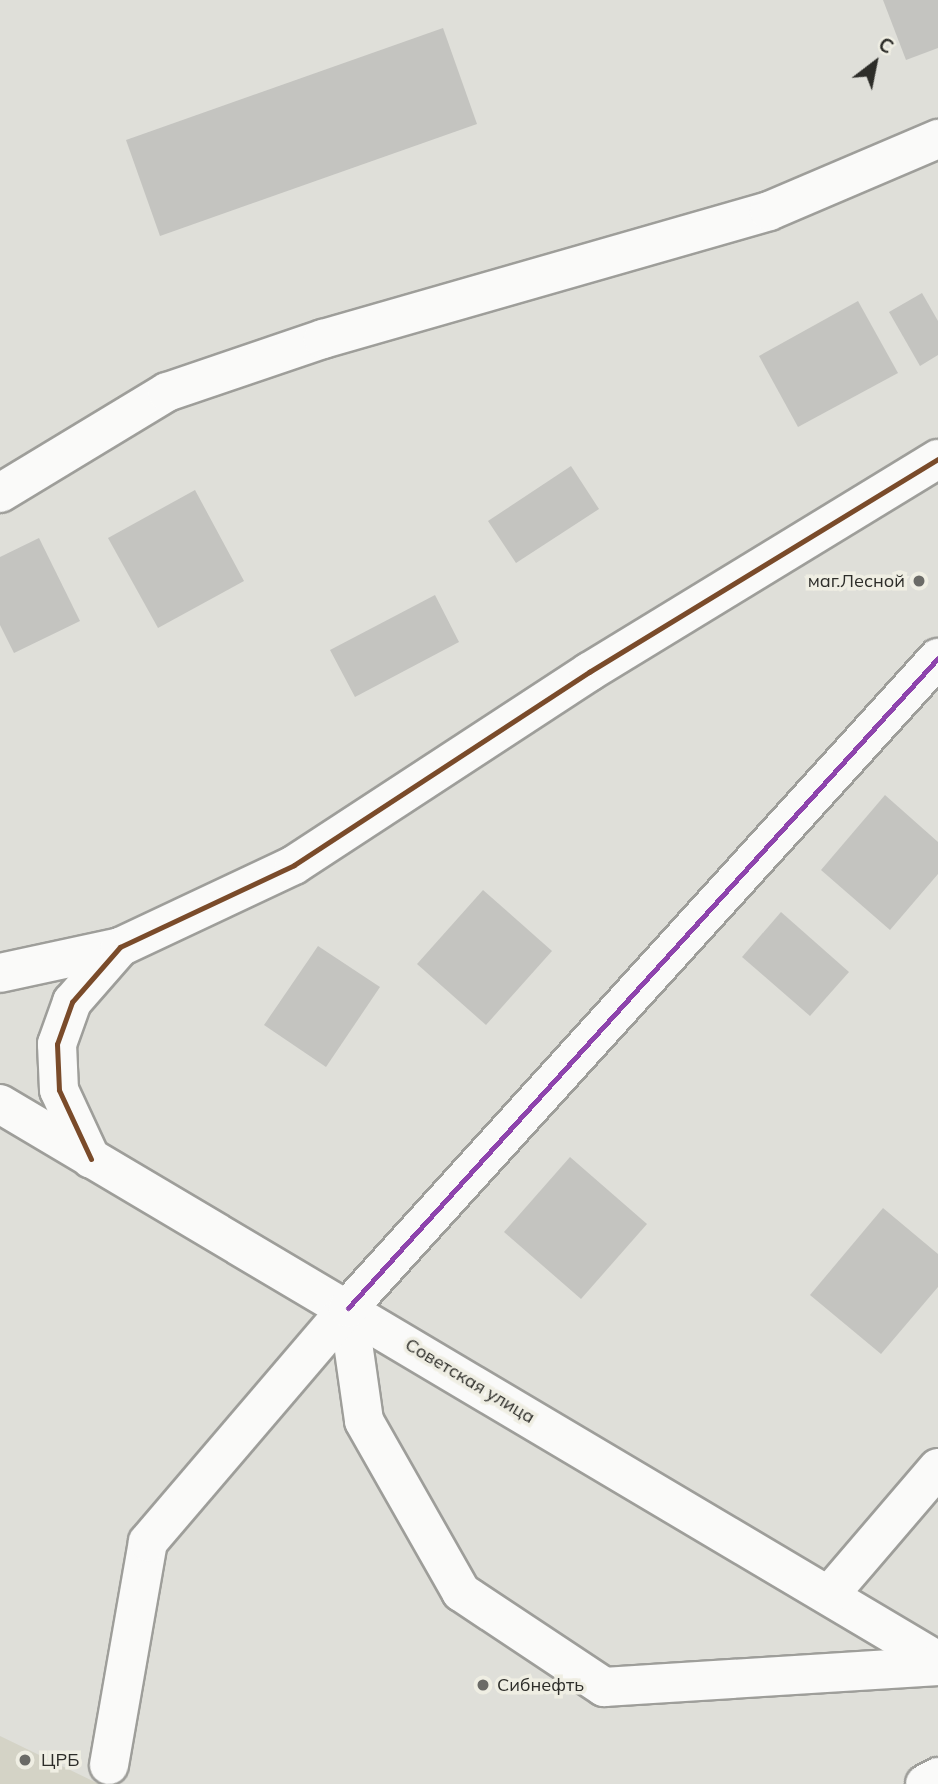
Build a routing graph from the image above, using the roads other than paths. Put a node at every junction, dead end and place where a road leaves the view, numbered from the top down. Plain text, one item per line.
1 (938, 139) edge
2 (938, 459) edge
3 (0, 493) edge
4 (938, 658) edge
5 (120, 947) junction
6 (0, 973) edge
7 (0, 1104) edge
8 (91, 1160) junction
9 (348, 1308) junction
10 (938, 1468) edge
11 (830, 1594) junction
12 (938, 1661) edge
13 (938, 1666) edge
14 (109, 1765) dead end
15 (938, 1777) edge
16 (925, 1784) edge

1 - 3 street
2 - 5 street
4 - 9 street
5 - 6 street
5 - 8 street
7 - 8 street, Советская улица
8 - 9 street, Советская улица
9 - 11 street, Советская улица
9 - 13 street
9 - 14 street
10 - 11 street
11 - 12 street, Советская улица
15 - 16 street

